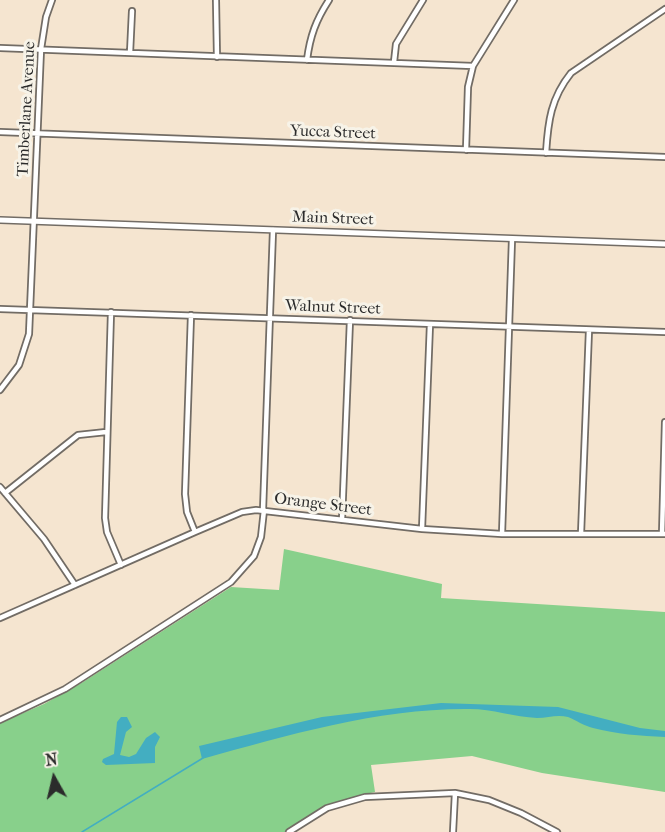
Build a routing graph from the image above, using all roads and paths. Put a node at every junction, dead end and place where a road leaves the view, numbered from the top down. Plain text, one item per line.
1 (52, 0) edge
2 (216, 0) edge
3 (329, 0) edge
4 (423, 0) edge
5 (514, 0) edge
6 (665, 9) edge
7 (132, 11) dead end
8 (0, 48) edge
9 (41, 50) junction
10 (130, 53) junction
11 (217, 57) junction
12 (307, 60) junction
13 (394, 63) junction
14 (473, 66) junction
15 (0, 132) edge
16 (38, 134) junction
17 (466, 150) junction
18 (546, 153) junction
19 (665, 157) edge
20 (0, 220) edge
21 (34, 221) junction
22 (273, 230) junction
23 (512, 239) junction
24 (665, 244) edge
25 (0, 309) edge
26 (30, 310) junction
27 (111, 312) junction
28 (191, 315) junction
29 (269, 318) junction
30 (350, 320) junction
31 (430, 324) junction
32 (508, 326) junction
33 (589, 330) junction
34 (665, 332) edge
35 (0, 390) edge
36 (665, 422) edge
37 (106, 432) junction
38 (665, 444) edge
39 (0, 487) edge
40 (5, 493) junction
41 (264, 510) junction
42 (342, 520) junction
43 (422, 529) junction
44 (195, 532) junction
45 (502, 534) junction
46 (581, 534) junction
47 (663, 534) edge
48 (122, 565) junction
49 (75, 585) junction
50 (0, 618) edge
51 (0, 720) edge
52 (455, 793) junction
53 (547, 826) junction
54 (289, 832) edge
55 (453, 832) edge
56 (544, 832) edge
57 (557, 832) edge

1 - 9 street, Timberlane Avenue
2 - 11 street
3 - 12 street
4 - 13 street
5 - 14 street
6 - 18 street
7 - 10 street
8 - 9 street
9 - 10 street
9 - 16 street, Timberlane Avenue
10 - 11 street
11 - 12 street
12 - 13 street
13 - 14 street
14 - 17 street
15 - 16 street, Yucca Street
16 - 17 street, Yucca Street
16 - 21 street, Timberlane Avenue
17 - 18 street, Yucca Street
18 - 19 street, Yucca Street
20 - 21 main road, Main Street
21 - 22 main road, Main Street
21 - 26 street, Timberlane Avenue
22 - 23 main road, Main Street
22 - 29 street
23 - 24 main road, Main Street
23 - 32 street
25 - 26 street, Walnut Street
26 - 27 street, Walnut Street
26 - 35 street, Timberlane Avenue
27 - 28 street, Walnut Street
27 - 37 street
28 - 29 street, Walnut Street
28 - 44 street
29 - 30 street, Walnut Street
29 - 41 street
30 - 31 street, Walnut Street
30 - 42 street
31 - 32 street, Walnut Street
31 - 43 street
32 - 33 street, Walnut Street
32 - 45 street
33 - 34 street, Walnut Street
33 - 46 street
36 - 38 street
37 - 40 street
37 - 48 street
38 - 47 street
39 - 40 street
40 - 49 street
41 - 42 street, Orange Street
41 - 44 street, Orange Street
41 - 51 street
42 - 43 street, Orange Street
43 - 45 street, Orange Street
44 - 48 street, Orange Street
45 - 46 street, Orange Street
46 - 47 street, Orange Street
48 - 49 street, Orange Street
49 - 50 street, Orange Street
52 - 53 street
52 - 54 street
52 - 55 street
53 - 56 street
53 - 57 street

